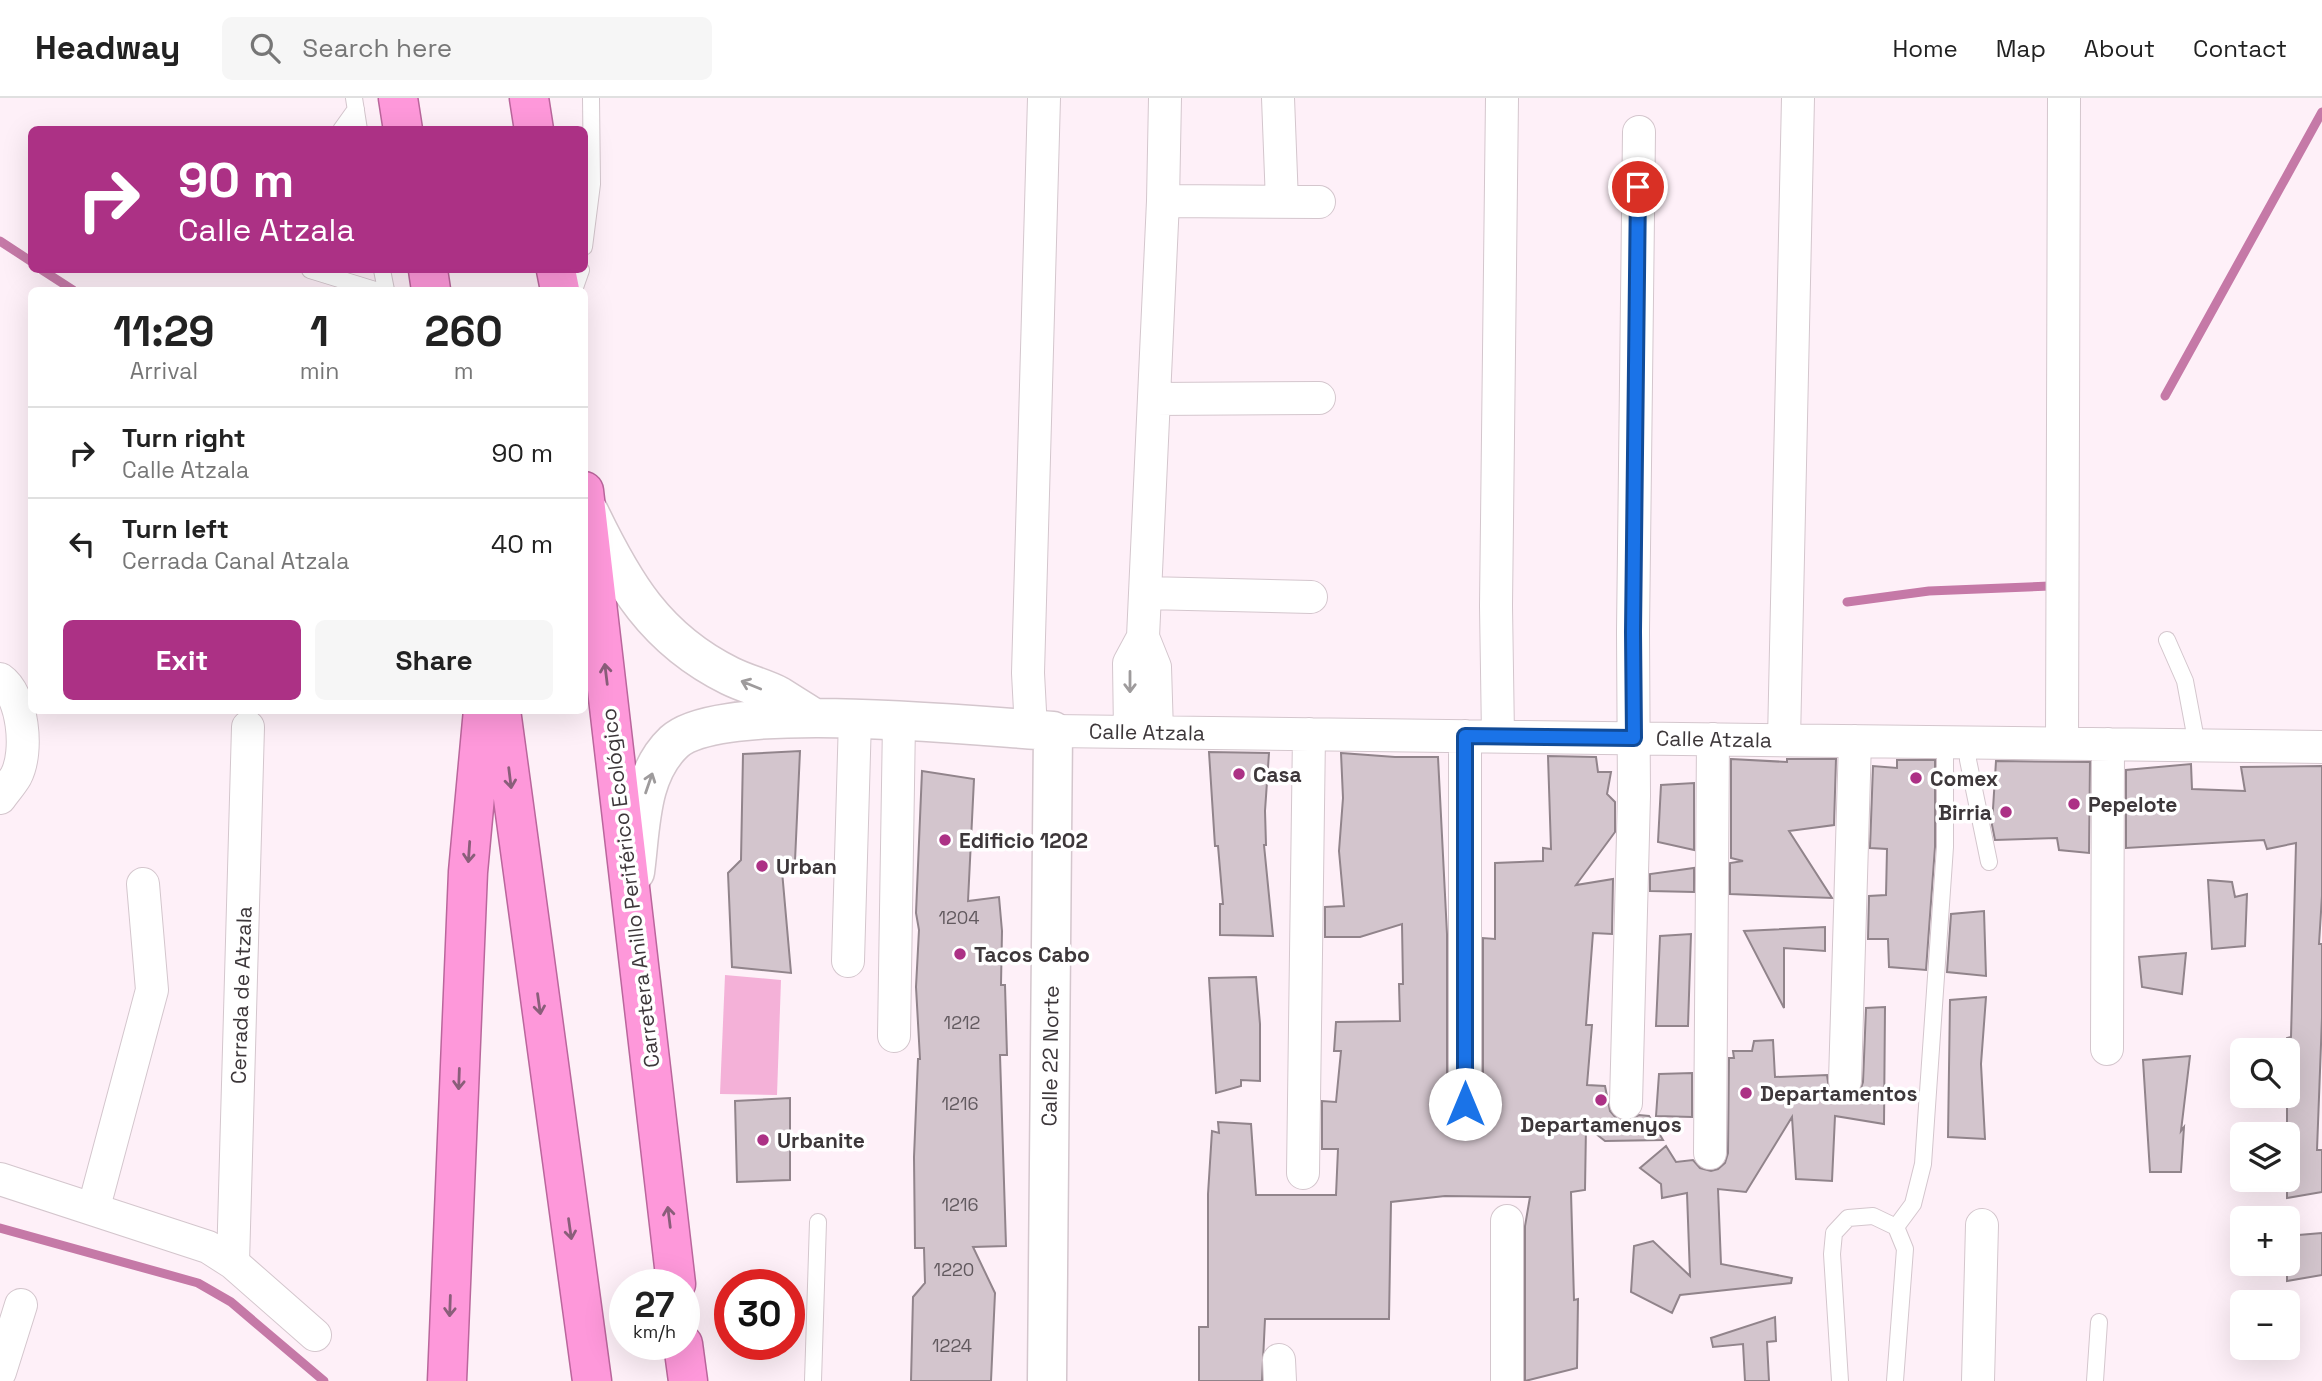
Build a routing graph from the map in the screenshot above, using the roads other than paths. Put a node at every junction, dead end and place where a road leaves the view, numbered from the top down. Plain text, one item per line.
1 (398, 98) edge
2 (529, 98) edge
3 (591, 98) edge
4 (1044, 98) edge
5 (1165, 98) edge
6 (1278, 98) edge
7 (1502, 98) edge
8 (1798, 98) edge
9 (2064, 98) edge
10 (355, 103) edge
11 (343, 126) edge
12 (358, 126) edge
13 (403, 126) edge
14 (533, 126) edge
15 (1639, 132) dead end
16 (1163, 201) junction
17 (1282, 202) junction
18 (1319, 202) dead end
19 (588, 216) edge
20 (320, 273) edge
21 (365, 287) edge
22 (1319, 398) dead end
23 (1154, 399) junction
24 (588, 505) edge
25 (588, 525) edge
26 (1146, 593) junction
27 (1311, 597) dead end
28 (2167, 640) dead end
29 (0, 679) edge
30 (483, 714) edge
31 (502, 714) edge
32 (811, 716) junction
33 (855, 719) junction
34 (899, 722) junction
35 (248, 727) dead end
36 (1042, 730) junction
37 (1144, 732) junction
38 (1309, 734) junction
39 (1465, 736) junction
40 (1498, 736) junction
41 (1634, 738) junction
42 (1713, 739) junction
43 (1784, 740) junction
44 (1854, 741) junction
45 (1957, 742) junction
46 (2062, 743) junction
47 (2108, 744) junction
48 (2197, 745) junction
49 (2322, 747) edge
50 (0, 798) edge
51 (1989, 862) dead end
52 (143, 884) dead end
53 (632, 899) junction
54 (848, 961) dead end
55 (894, 1036) dead end
56 (2107, 1049) dead end
57 (1844, 1081) dead end
58 (1626, 1103) dead end
59 (1465, 1104) dead end
60 (1710, 1153) dead end
61 (1303, 1173) dead end
62 (0, 1179) edge
63 (93, 1207) junction
64 (818, 1222) dead end
65 (1507, 1222) dead end
66 (1982, 1225) dead end
67 (1896, 1227) junction
68 (233, 1263) junction
69 (674, 1269) edge
70 (21, 1305) dead end
71 (2099, 1322) dead end
72 (315, 1335) dead end
73 (685, 1360) edge
74 (0, 1372) edge
75 (447, 1381) edge
76 (592, 1381) edge
77 (688, 1381) edge
78 (813, 1381) edge
79 (1047, 1381) edge
80 (1507, 1381) edge
81 (1840, 1381) edge
82 (1895, 1381) edge
83 (1978, 1381) edge
84 (2095, 1381) edge

1 - 13 highway
2 - 14 highway
3 - 19 lane
4 - 36 street
5 - 16 street
6 - 17 street
7 - 40 street
8 - 43 street
9 - 46 street
10 - 11 lane
10 - 12 lane
15 - 41 street
16 - 17 street
16 - 23 street
17 - 18 street
20 - 21 lane
22 - 23 street
23 - 26 street
32 -> 24 street, Calle Atzala
53 -> 25 highway, Carretera Anillo Periférico Ecológico
26 - 27 street
26 - 37 street
28 - 48 lane
29 - 50 street
30 -> 75 highway
31 -> 76 highway
32 - 33 street, Calle Atzala
53 -> 32 street, Calle Atzala
33 - 34 street, Calle Atzala
33 - 54 street
34 - 36 street, Calle Atzala
34 - 55 street
35 - 68 street, Cerrada de Atzala
36 - 37 street, Calle Atzala
36 - 79 street, Calle 22 Norte
37 - 38 street, Calle Atzala
38 - 39 street, Calle Atzala
38 - 61 street
39 - 40 street, Calle Atzala
39 - 59 street
40 - 41 street, Calle Atzala
41 - 42 street, Calle Atzala
41 - 58 street
42 - 43 street, Calle Atzala
42 - 60 street
43 - 44 street, Calle Atzala
44 - 45 street, Calle Atzala
44 - 57 street
45 - 46 street, Calle Atzala
45 - 51 lane
45 - 67 lane
46 - 47 street, Calle Atzala
47 - 48 street, Calle Atzala
47 - 56 street
48 - 49 street, Calle Atzala
52 - 63 street
69 -> 53 highway, Carretera Anillo Periférico Ecológico
62 - 63 street
63 - 68 street
64 - 78 lane
65 - 80 street
66 - 83 street
67 - 81 lane
67 - 82 lane
68 - 72 street
70 - 74 street
71 - 84 lane
73 - 77 highway

